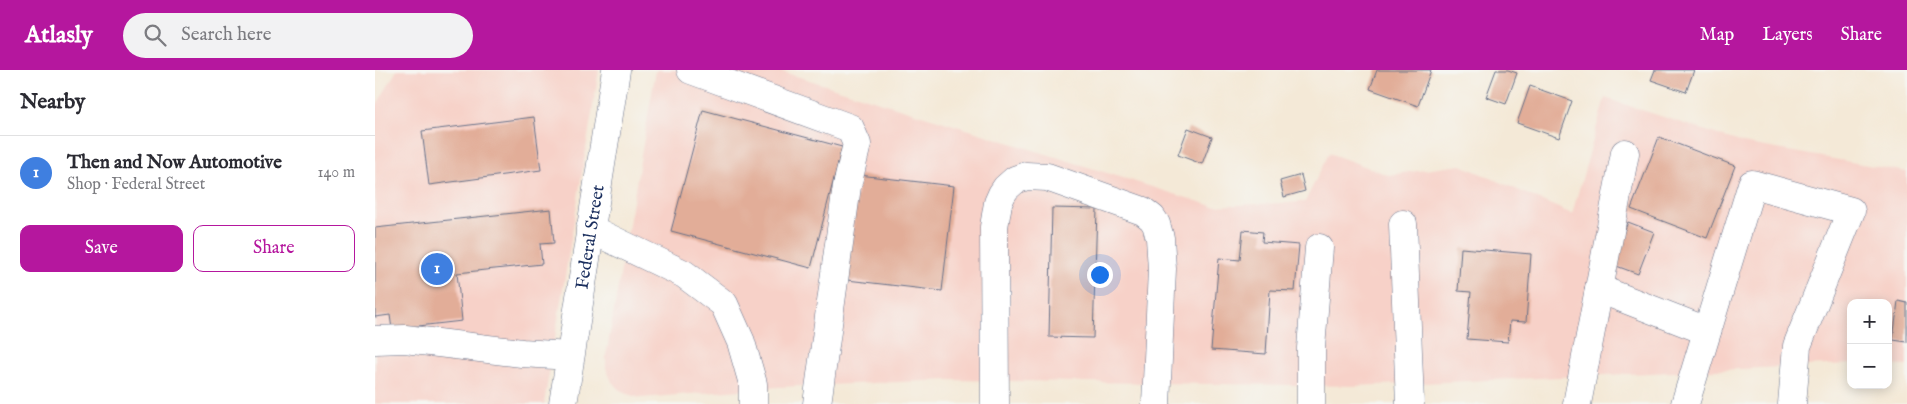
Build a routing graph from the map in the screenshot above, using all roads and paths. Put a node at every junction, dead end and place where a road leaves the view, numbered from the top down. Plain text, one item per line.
1 (616, 70) edge
2 (691, 70) edge
3 (1625, 153) dead end
4 (1403, 224) dead end
5 (591, 229) junction
6 (1319, 248) dead end
7 (1599, 289) junction
8 (1707, 331) junction
9 (375, 340) edge
10 (570, 356) junction
11 (563, 404) edge
12 (753, 404) edge
13 (817, 404) edge
14 (995, 404) edge
15 (1156, 404) edge
16 (1311, 404) edge
17 (1410, 404) edge
18 (1577, 404) edge
19 (1685, 404) edge
20 (1792, 404) edge

1 - 5 street, Federal Street
2 - 13 street
3 - 7 street
4 - 17 street
5 - 10 street, Federal Street
5 - 12 street
6 - 16 street
7 - 8 street
7 - 18 street
8 - 19 street
8 - 20 street
9 - 10 street
10 - 11 street, Federal Street
14 - 15 street

